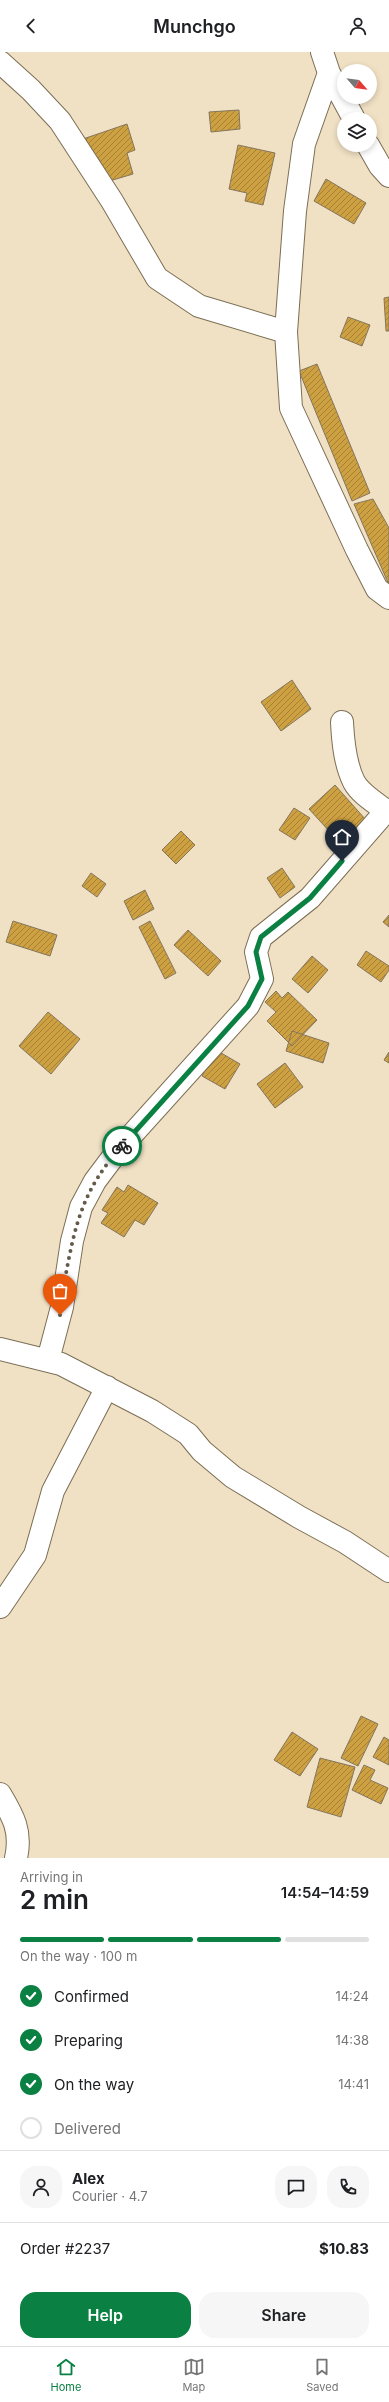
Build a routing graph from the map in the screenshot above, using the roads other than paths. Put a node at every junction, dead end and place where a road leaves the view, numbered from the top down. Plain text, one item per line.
1 (322, 52) edge
2 (0, 62) edge
3 (329, 73) junction
4 (350, 112) edge
5 (372, 152) edge
6 (389, 176) edge
7 (286, 332) junction
8 (389, 598) edge
9 (342, 722) dead end
10 (388, 812) edge
11 (0, 1349) edge
12 (48, 1360) junction
13 (106, 1387) junction
14 (389, 1571) edge
15 (0, 1607) edge
16 (0, 1794) edge
17 (16, 1858) edge

1 - 3 street
2 - 7 street
3 - 4 street
3 - 7 street
5 - 6 street
7 - 8 street
9 - 10 street
10 - 12 street
11 - 12 street
12 - 13 street
13 - 14 street
13 - 15 street
16 - 17 street

